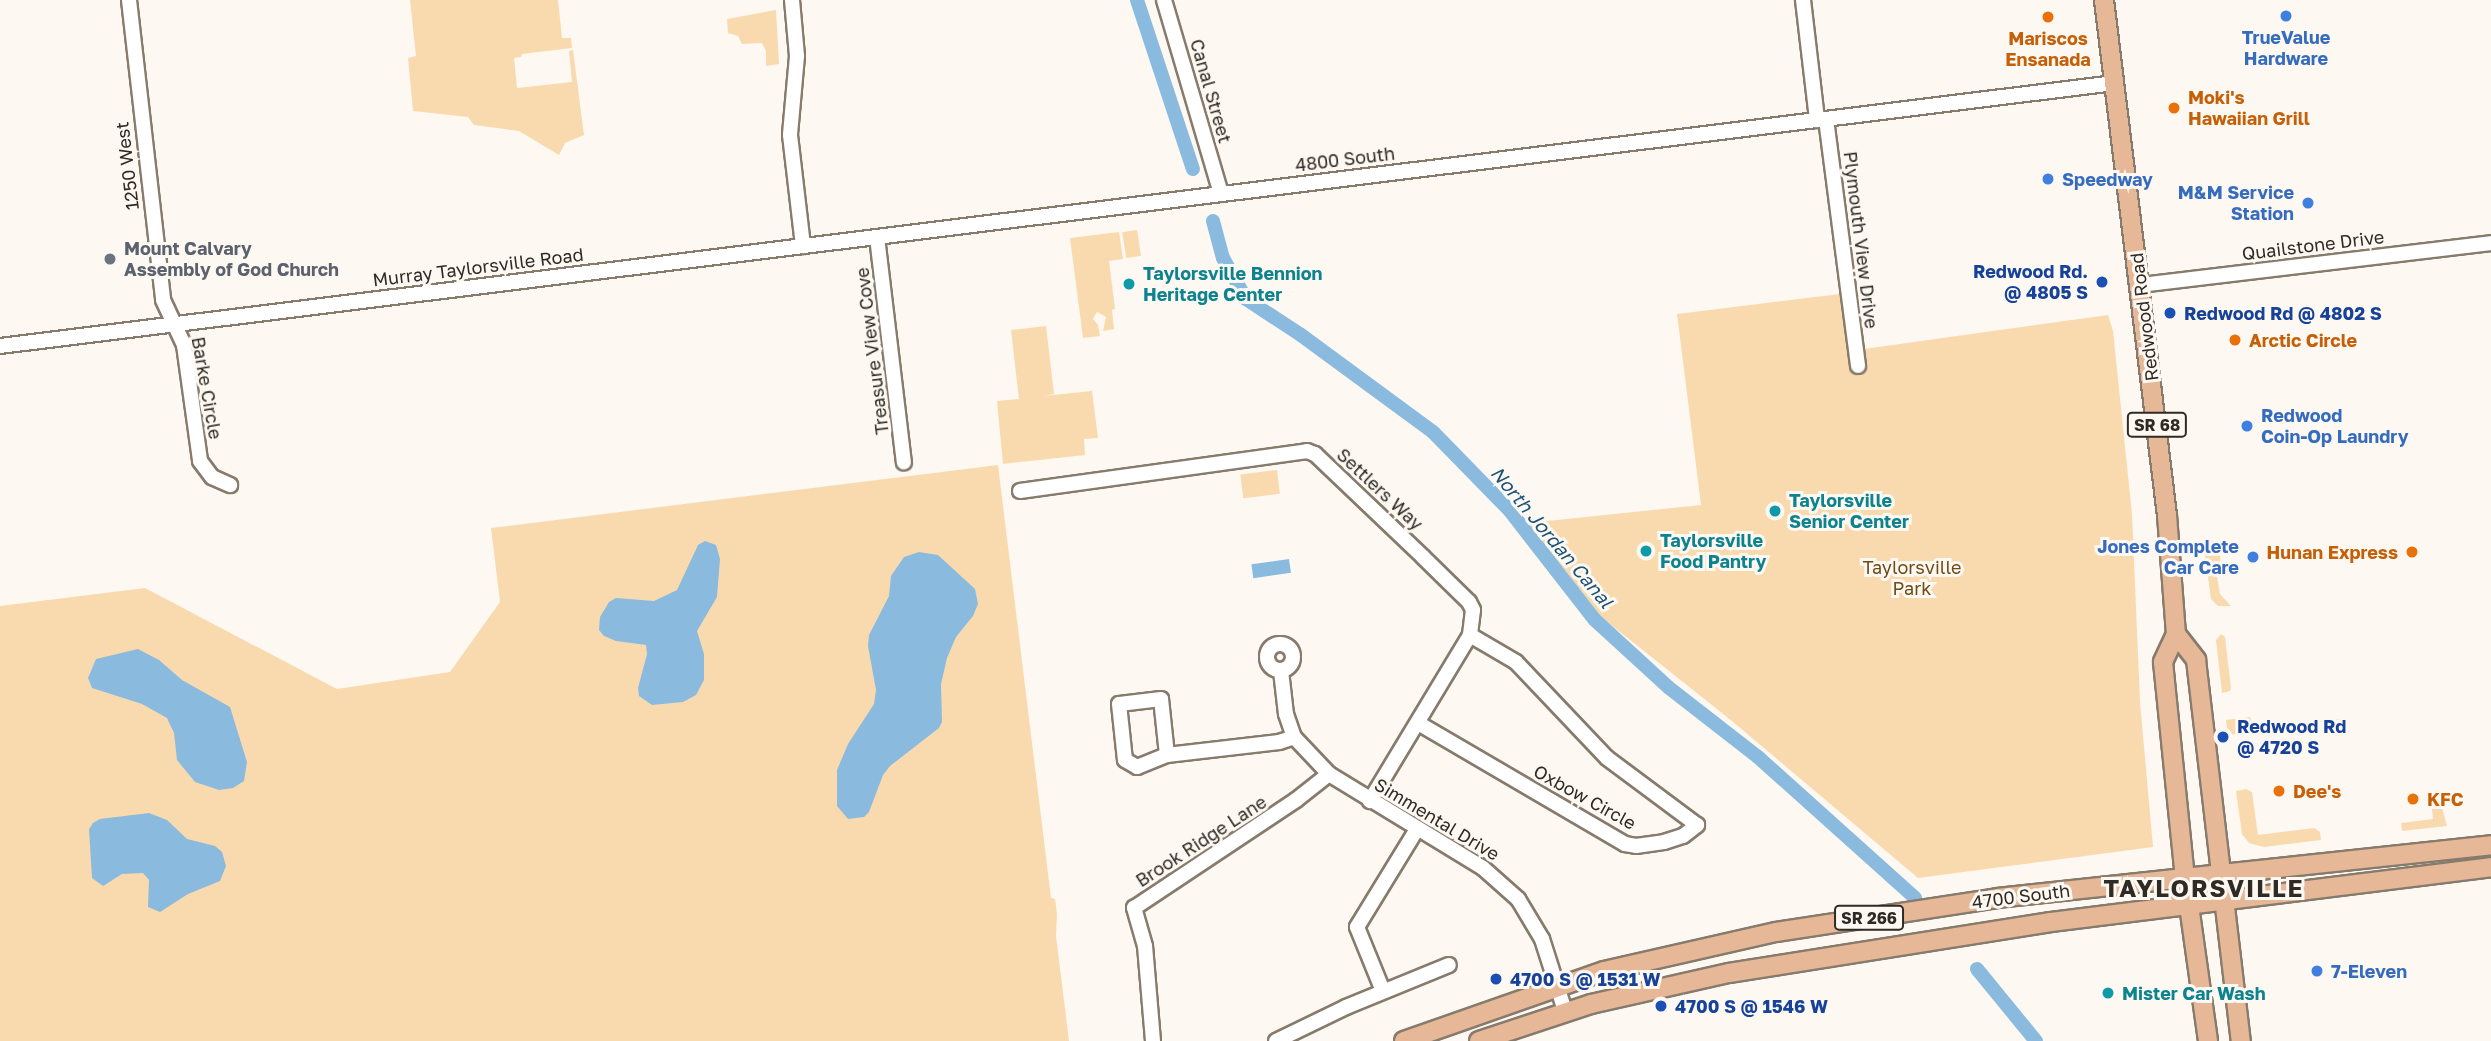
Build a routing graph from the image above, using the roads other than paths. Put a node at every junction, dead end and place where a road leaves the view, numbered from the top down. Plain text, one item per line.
1 (129, 0) edge
2 (792, 0) edge
3 (1164, 0) edge
4 (1803, 0) edge
5 (2104, 0) edge
6 (2115, 83) junction
7 (1822, 119) junction
8 (1221, 194) junction
9 (877, 237) junction
10 (2491, 243) edge
11 (803, 246) junction
12 (2140, 285) junction
13 (175, 324) junction
14 (0, 346) edge
15 (1858, 366) dead end
16 (904, 462) dead end
17 (230, 485) dead end
18 (1020, 491) dead end
19 (2176, 634) junction
20 (1469, 635) junction
21 (1281, 671) dead end
22 (1418, 723) junction
23 (1294, 737) junction
24 (1167, 755) junction
25 (1329, 774) junction
26 (1370, 801) junction
27 (1417, 829) junction
28 (2491, 845) edge
29 (2491, 867) edge
30 (2222, 873) junction
31 (2185, 877) junction
32 (2225, 902) junction
33 (2190, 905) junction
34 (1449, 965) dead end
35 (1557, 986) junction
36 (1383, 991) junction
37 (1565, 1012) junction
38 (1153, 1041) edge
39 (1276, 1041) edge
40 (1404, 1041) edge
41 (1479, 1041) edge
42 (2208, 1041) edge
43 (2241, 1041) edge

1 - 13 street, 1250 West
2 - 11 street
3 - 8 street, Canal Street
4 - 7 street, Plymouth View Drive
5 - 6 main road, Redwood Road / SR 68
6 - 7 street
6 - 12 main road, Redwood Road / SR 68
7 - 8 street, 4800 South
7 - 15 street, Plymouth View Drive
8 - 9 street, 4800 South
9 - 11 street, Murray Taylorsville Road
9 - 16 street, Treasure View Cove
10 - 12 street, Quailstone Drive
11 - 13 street, Murray Taylorsville Road
12 - 19 main road, Redwood Road / SR 68
13 - 14 street, Murray Taylorsville Road
13 - 17 street, Barke Circle
18 - 20 street, Settlers Way
19 - 30 main road
19 - 31 main road, Redwood Road / SR 68
20 - 22 street
20 - 22 street, Oxbow Circle
21 - 23 street, Simmental Drive
22 - 26 street
23 - 24 street
23 - 25 street, Simmental Drive
24 - 24 street
25 - 26 street, Simmental Drive
25 - 38 street, Brook Ridge Lane
26 - 27 street, Simmental Drive
27 - 35 street, Simmental Drive
27 - 36 street
28 - 30 main road, 4700 South / SR 266
29 - 32 main road, 4700 South / SR 266
30 - 31 main road, 4700 South / SR 266
30 - 32 main road
31 - 33 main road, Redwood Road / SR 68
31 - 35 main road, 4700 South / SR 266
32 - 33 main road, 4700 South / SR 266
32 - 43 main road
33 - 37 main road, 4700 South / SR 266
33 - 42 main road, Redwood Road / SR 68
34 - 36 street
35 - 37 street, Simmental Drive
35 - 40 main road, SR 266
36 - 39 street
37 - 41 main road, SR 266

